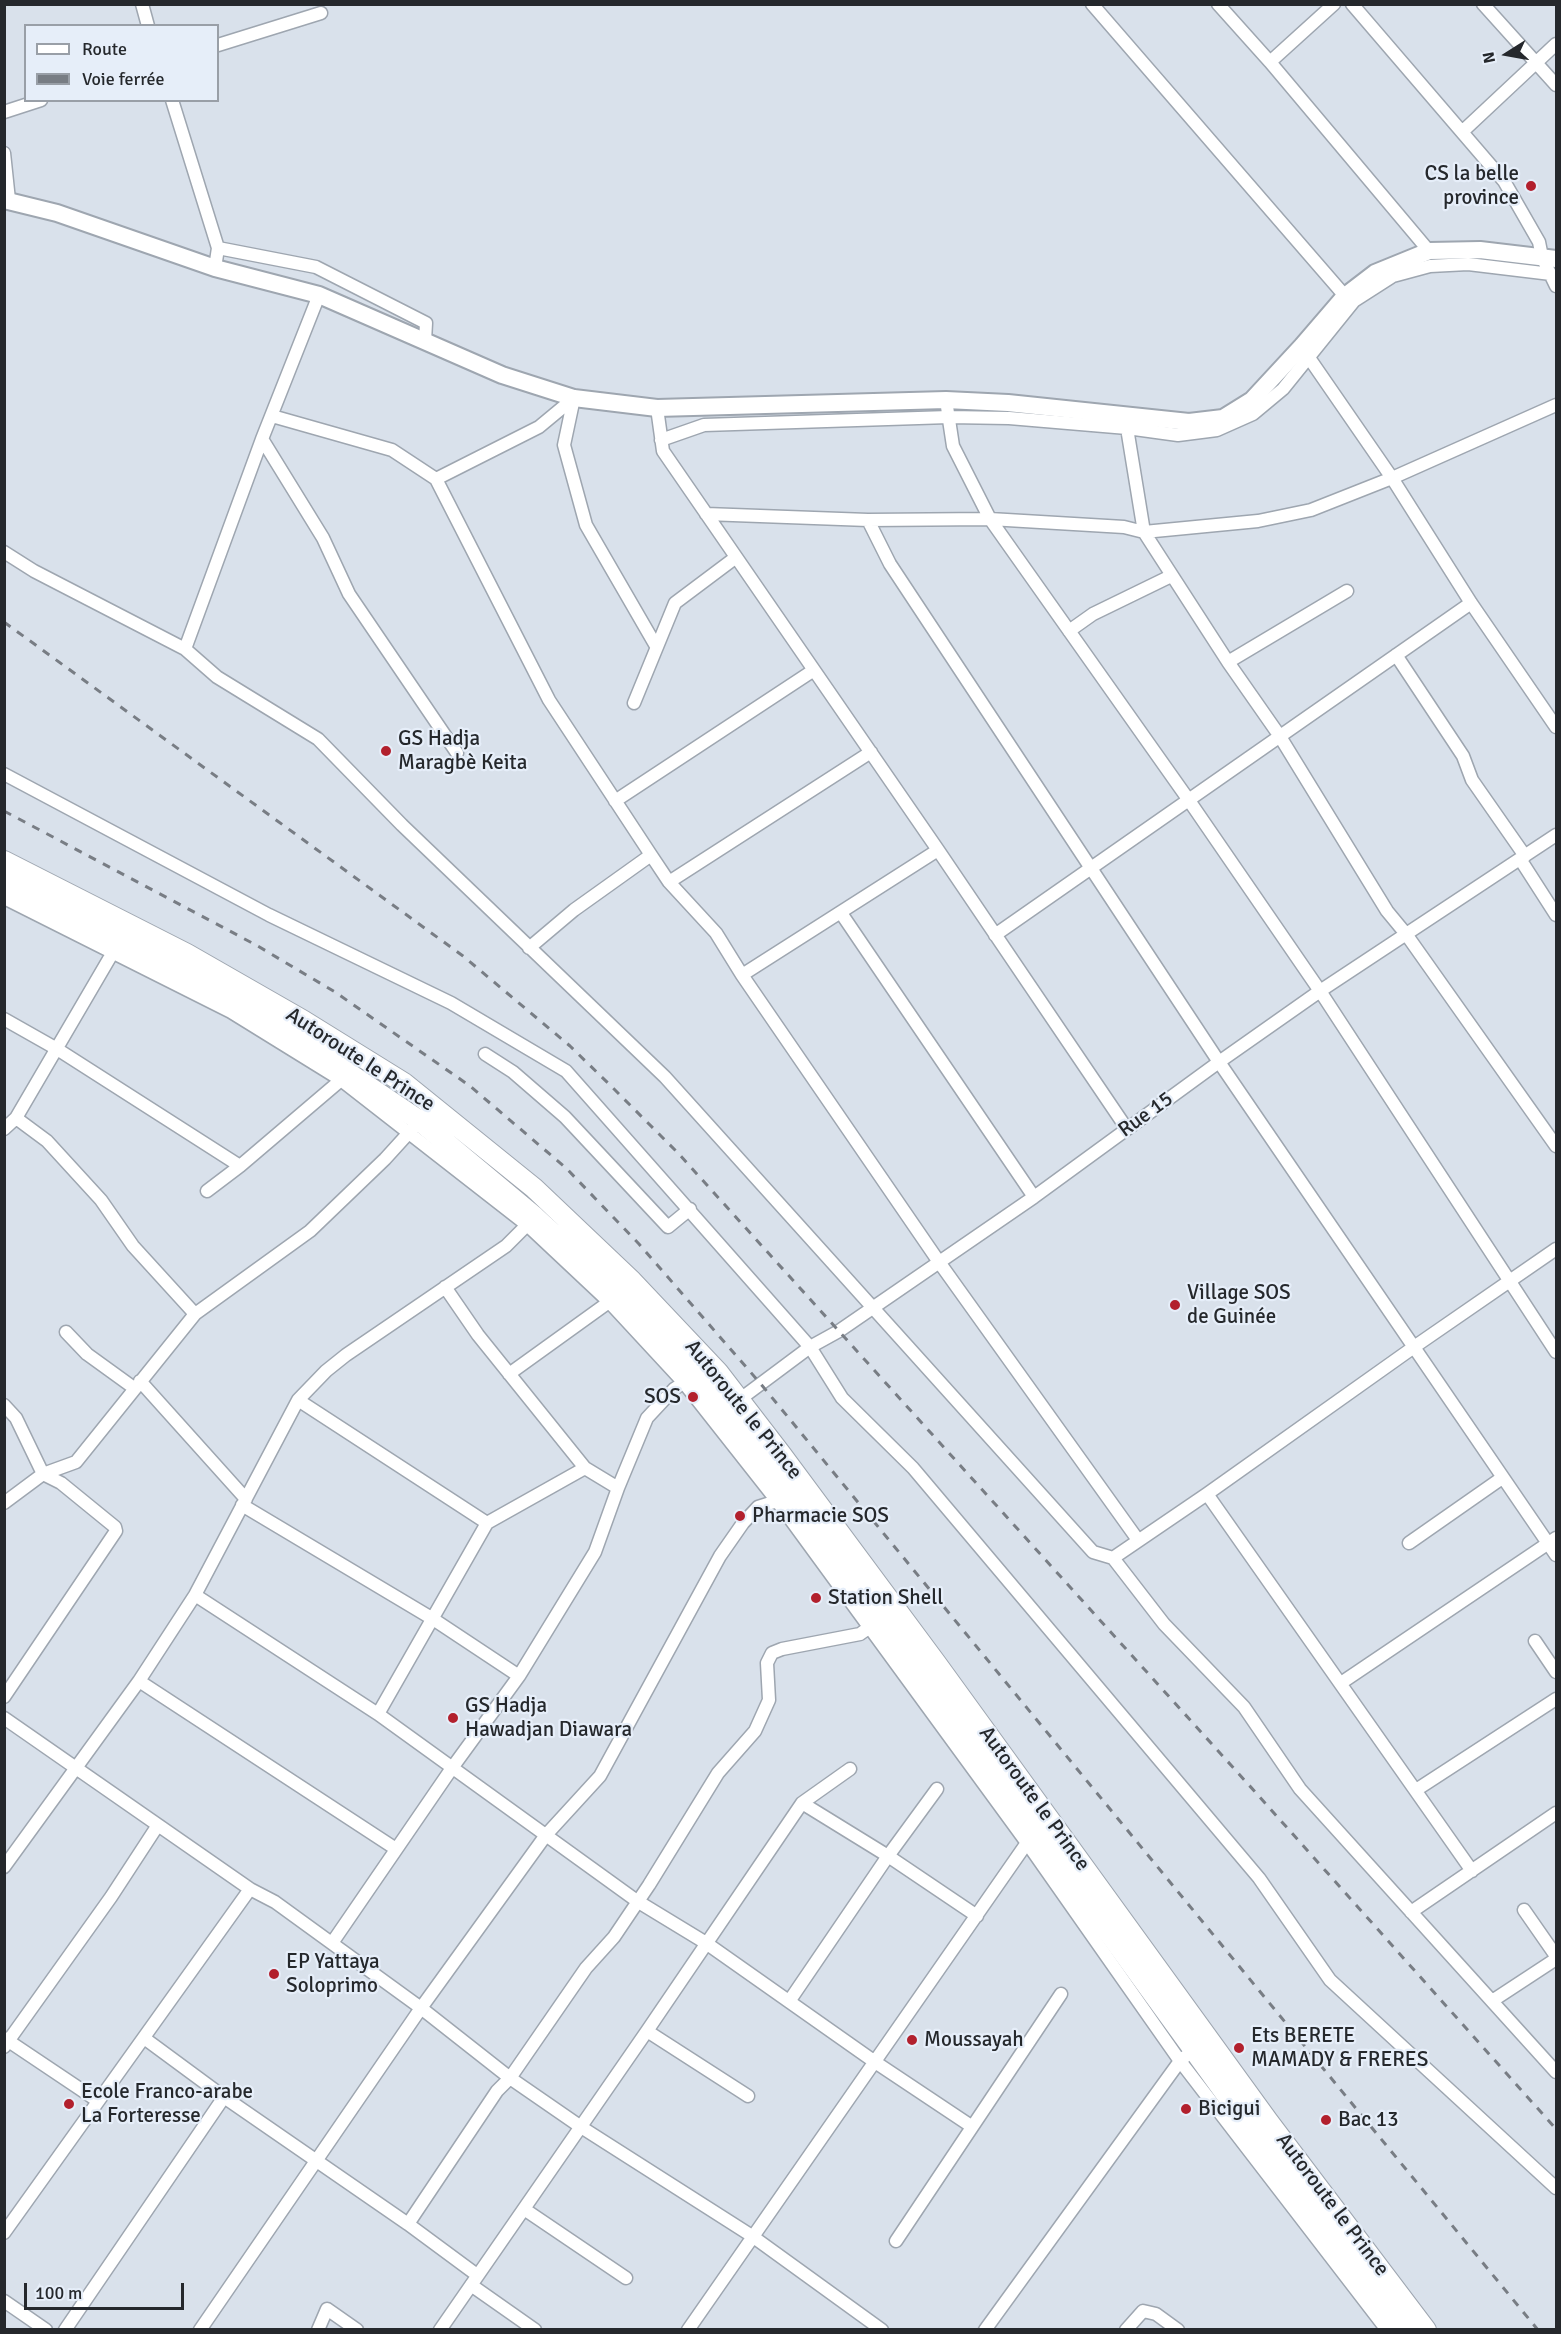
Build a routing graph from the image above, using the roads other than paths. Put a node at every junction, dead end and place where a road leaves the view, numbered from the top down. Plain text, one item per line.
1 (142, 4) edge
2 (1092, 4) edge
3 (1218, 4) edge
4 (1334, 4) edge
5 (1352, 4) edge
6 (1483, 4) edge
7 (321, 13) dead end
8 (147, 24) edge
9 (1557, 44) edge
10 (219, 45) edge
11 (1270, 62) junction
12 (1537, 62) junction
13 (1557, 85) edge
14 (35, 102) edge
15 (173, 102) edge
16 (4, 112) edge
17 (1462, 132) junction
18 (4, 153) edge
19 (7, 200) edge
20 (218, 248) junction
21 (1429, 251) junction
22 (1550, 264) edge
23 (215, 268) junction
24 (1557, 286) edge
25 (319, 295) junction
26 (1345, 296) junction
27 (426, 341) junction
28 (1305, 352) junction
29 (574, 398) junction
30 (946, 400) junction
31 (1557, 405) edge
32 (657, 408) junction
33 (272, 416) junction
34 (949, 417) junction
35 (1126, 421) junction
36 (262, 439) junction
37 (662, 440) junction
38 (1392, 478) junction
39 (436, 479) junction
40 (706, 514) junction
41 (990, 519) junction
42 (868, 520) junction
43 (1144, 532) junction
44 (4, 552) edge
45 (735, 558) junction
46 (1171, 576) junction
47 (1347, 591) dead end
48 (1471, 603) junction
49 (1069, 631) junction
50 (656, 646) junction
51 (185, 649) junction
52 (1396, 655) junction
53 (1228, 662) junction
54 (814, 670) junction
55 (634, 704) dead end
56 (1557, 727) edge
57 (1279, 735) junction
58 (871, 752) junction
59 (457, 753) dead end
60 (4, 774) edge
61 (1188, 799) junction
62 (615, 801) junction
63 (1557, 835) edge
64 (938, 850) junction
65 (651, 855) junction
66 (1522, 857) junction
67 (4, 861) edge
68 (1090, 868) junction
69 (4, 881) edge
70 (669, 882) junction
71 (4, 898) edge
72 (841, 913) junction
73 (1557, 915) edge
74 (994, 934) junction
75 (1407, 934) junction
76 (116, 947) junction
77 (529, 948) junction
78 (742, 975) junction
79 (1320, 991) junction
80 (4, 1019) edge
81 (57, 1049) junction
82 (485, 1054) dead end
83 (1219, 1062) junction
84 (341, 1080) junction
85 (16, 1118) junction
86 (415, 1126) junction
87 (4, 1129) edge
88 (1127, 1129) junction
89 (1557, 1146) edge
90 (240, 1166) junction
91 (207, 1191) dead end
92 (1034, 1197) junction
93 (690, 1209) junction
94 (531, 1221) junction
95 (1557, 1249) edge
96 (939, 1262) junction
97 (1509, 1282) junction
98 (446, 1287) junction
99 (609, 1302) junction
100 (872, 1307) junction
101 (195, 1314) junction
102 (66, 1332) dead end
103 (810, 1347) junction
104 (1414, 1347) junction
105 (1557, 1352) edge
106 (509, 1374) junction
107 (689, 1379) junction
108 (137, 1385) junction
109 (298, 1400) junction
110 (739, 1400) junction
111 (4, 1405) edge
112 (585, 1468) junction
113 (43, 1474) junction
114 (1502, 1478) junction
115 (618, 1488) junction
116 (1207, 1494) junction
117 (781, 1496) junction
118 (244, 1502) junction
119 (4, 1503) edge
120 (487, 1523) junction
121 (1138, 1540) junction
122 (1552, 1540) edge
123 (1409, 1542) dead end
124 (1557, 1555) edge
125 (1113, 1558) junction
126 (195, 1595) junction
127 (433, 1619) junction
128 (875, 1623) junction
129 (1535, 1641) dead end
130 (1557, 1672) edge
131 (519, 1676) junction
132 (139, 1681) junction
133 (1341, 1683) junction
134 (4, 1697) edge
135 (1557, 1699) edge
136 (378, 1714) junction
137 (4, 1718) edge
138 (75, 1767) junction
139 (452, 1768) junction
140 (850, 1769) dead end
141 (937, 1789) dead end
142 (1416, 1790) junction
143 (802, 1803) junction
144 (1557, 1813) edge
145 (158, 1825) junction
146 (546, 1835) junction
147 (1031, 1837) junction
148 (396, 1849) junction
149 (888, 1856) junction
150 (4, 1868) edge
151 (1472, 1870) junction
152 (250, 1889) junction
153 (637, 1901) junction
154 (1524, 1910) dead end
155 (1411, 1912) junction
156 (977, 1916) junction
157 (332, 1943) junction
158 (706, 1943) junction
159 (1557, 1958) edge
160 (1061, 1994) dead end
161 (790, 2000) junction
162 (1492, 2001) junction
163 (421, 2008) junction
164 (647, 2031) junction
165 (144, 2038) junction
166 (6, 2042) edge
167 (1187, 2055) junction
168 (875, 2062) junction
169 (1557, 2072) edge
170 (510, 2078) junction
171 (748, 2096) dead end
172 (224, 2097) junction
173 (98, 2101) junction
174 (971, 2126) junction
175 (581, 2127) junction
176 (317, 2160) junction
177 (1557, 2188) edge
178 (524, 2209) junction
179 (408, 2224) junction
180 (4, 2233) edge
181 (752, 2236) junction
182 (896, 2241) dead end
183 (626, 2278) dead end
184 (474, 2280) junction
185 (4, 2301) edge
186 (46, 2330) edge
187 (65, 2330) edge
188 (200, 2330) edge
189 (318, 2330) edge
190 (357, 2330) edge
191 (440, 2330) edge
192 (535, 2330) edge
193 (688, 2330) edge
194 (882, 2330) edge
195 (985, 2330) edge
196 (1126, 2330) edge
197 (1178, 2330) edge
198 (1387, 2330) edge
199 (1402, 2330) edge
200 (1426, 2330) edge

1 - 8 street
2 - 26 street
3 - 11 street
4 - 11 street
5 - 17 street
6 - 12 street
7 - 10 street
9 - 12 street
11 - 21 street
12 - 13 street
12 - 17 street
14 - 16 street
15 - 20 street
17 - 22 street
18 - 19 street
19 - 23 main road
20 - 23 street
20 - 27 street
21 - 22 main road
21 - 26 main road
22 - 24 street
22 - 28 street
23 - 25 main road
25 - 27 main road
25 - 33 street
26 - 28 main road
27 - 29 main road
28 - 35 main road
28 - 38 street
29 - 32 main road
29 - 39 street
29 - 50 street
30 - 32 main road
30 - 34 street
30 - 35 main road
31 - 38 street
32 - 37 street
33 - 36 street
33 - 39 street
34 - 35 street
34 - 37 street
34 - 41 street
35 - 43 street
36 - 51 street
36 - 59 street
37 - 40 street
38 - 43 street
38 - 48 street
39 - 62 street
40 - 42 street
40 - 45 street
41 - 42 street
41 - 43 street
41 - 49 street
42 - 68 street
43 - 46 street
44 - 51 street
45 - 50 street
45 - 54 street
46 - 49 street
46 - 53 street
47 - 53 street
48 - 52 street
48 - 56 street
49 - 61 street
50 - 55 street
51 - 77 street
52 - 57 street
52 - 66 street
53 - 57 street
54 - 58 street
54 - 62 street
57 - 61 street
57 - 75 street
58 - 64 street
58 - 70 street
60 - 93 street
61 - 68 street
61 - 79 street
62 - 65 street
63 - 66 street, Rue 15
64 - 72 street
64 - 74 street
65 - 70 street
65 - 77 street
66 - 73 street
66 - 75 street, Rue 15
67 - 110 main road, Autoroute le Prince
68 - 74 street
68 - 83 street
69 - 76 main road, Autoroute le Prince
70 - 78 street
71 - 76 street
72 - 78 street
72 - 92 street
74 - 88 street
75 - 79 street, Rue 15
75 - 89 street
76 - 81 street
76 - 84 street
76 - 86 main road, Autoroute le Prince
77 - 100 street
78 - 96 street
79 - 83 street, Rue 15
79 - 97 street
80 - 81 street
81 - 85 street
81 - 90 street
82 - 93 street
83 - 88 street, Rue 15
83 - 104 street
84 - 86 street
84 - 90 street
85 - 87 street
85 - 101 street
86 - 94 main road, Autoroute le Prince
86 - 101 street
88 - 92 street, Rue 15
90 - 91 street
92 - 96 street, Rue 15
93 - 103 street
94 - 98 street
94 - 99 street
94 - 107 main road, Autoroute le Prince
95 - 97 street
96 - 100 street, Rue 15
96 - 121 street
97 - 104 street
97 - 105 street
98 - 106 street
98 - 109 street
99 - 106 street
99 - 107 street
100 - 103 street, Rue 15
100 - 125 street
101 - 108 street
102 - 108 street
103 - 110 street, Rue 15
103 - 177 street
104 - 114 street
104 - 116 street
106 - 112 street
107 - 115 street
107 - 117 main road, Autoroute le Prince
108 - 113 street
108 - 118 street
109 - 118 street
109 - 120 street
110 - 200 main road, Autoroute le Prince
111 - 113 street
112 - 115 street
112 - 120 street
113 - 119 street
113 - 134 street
114 - 122 street
114 - 123 street
115 - 131 street
116 - 121 street
116 - 133 street
117 - 128 main road, Autoroute le Prince
117 - 146 street
118 - 126 street
118 - 127 street
120 - 127 street
121 - 125 street
122 - 124 street
122 - 133 street
125 - 155 street
126 - 132 street
126 - 136 street
127 - 131 street
127 - 136 street
128 - 147 main road, Autoroute le Prince
128 - 153 street
129 - 130 street
131 - 139 street
132 - 138 street
132 - 148 street
133 - 142 street
135 - 142 street
136 - 139 street
137 - 138 street
138 - 145 street
138 - 150 street
139 - 146 street
139 - 148 street
140 - 143 street
141 - 149 street
142 - 151 street
143 - 149 street
143 - 158 street
144 - 151 street
145 - 152 street
145 - 166 street
146 - 153 street
146 - 163 street
147 - 156 street
147 - 167 main road, Autoroute le Prince
148 - 157 street
149 - 156 street
149 - 161 street
151 - 155 street
152 - 157 street
152 - 165 street
153 - 158 street
153 - 170 street
154 - 159 street
155 - 162 street
156 - 168 street
157 - 163 street
158 - 161 street
158 - 164 street
159 - 162 street
160 - 174 street
161 - 168 street
162 - 169 street
163 - 170 street
163 - 176 street
164 - 171 street
164 - 175 street
165 - 172 street
165 - 173 street
166 - 173 street
167 - 195 street
167 - 198 street
167 - 199 main road, Autoroute le Prince
168 - 174 street
168 - 181 street
170 - 175 street
170 - 179 street
172 - 176 street
172 - 187 street
173 - 180 street
174 - 182 street
175 - 178 street
175 - 181 street
176 - 179 street
176 - 188 street
178 - 183 street
178 - 184 street
179 - 184 street
181 - 193 street
181 - 194 street
184 - 191 street
184 - 192 street
185 - 186 street
189 - 190 street
196 - 197 street

